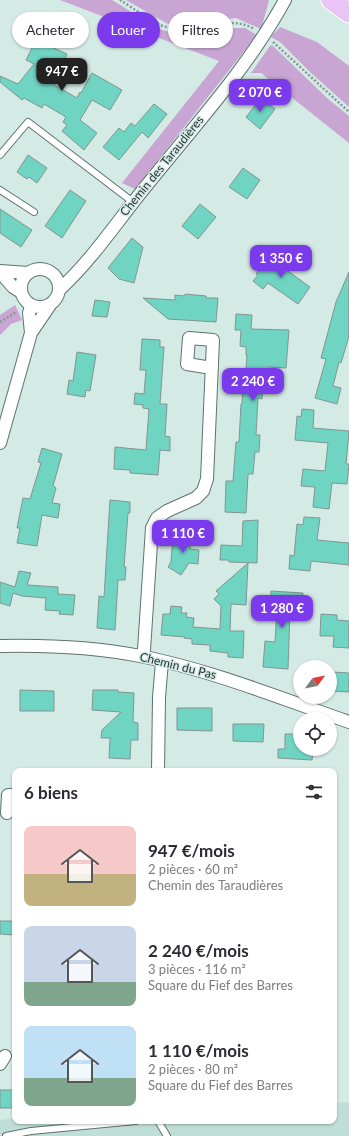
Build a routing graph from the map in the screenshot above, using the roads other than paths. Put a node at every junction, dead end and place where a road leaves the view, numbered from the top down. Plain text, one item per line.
1 (284, 0) edge
2 (331, 0) edge
3 (349, 13) edge
4 (0, 155) edge
5 (0, 190) edge
6 (133, 202) junction
7 (34, 212) dead end
8 (78, 270) junction
9 (0, 272) edge
10 (28, 273) junction
11 (54, 274) junction
12 (59, 290) junction
13 (21, 292) junction
14 (30, 305) junction
15 (50, 305) junction
16 (31, 333) junction
17 (212, 368) dead end
18 (0, 443) edge
19 (0, 646) edge
20 (141, 656) junction
21 (162, 662) junction
22 (349, 722) edge
23 (158, 768) edge
24 (12, 795) edge
25 (7, 813) edge
26 (104, 1124) edge
27 (160, 1124) edge
28 (6, 1136) edge
29 (167, 1136) edge

1 - 6 street, Chemin des Taraudières
2 - 3 highway
4 - 6 lane
5 - 7 lane
6 - 8 street, Chemin des Taraudières
8 - 11 street
8 - 12 street, Chemin des Taraudières
9 - 10 street
9 - 13 street
10 - 11 street
10 - 13 street
11 - 12 street
12 - 15 street
13 - 14 street
14 - 15 street
14 - 16 street
15 - 16 street
16 - 18 street
17 - 20 street
19 - 20 street, Chemin du Pas
20 - 21 street, Chemin du Pas
21 - 22 street, Chemin du Pas
21 - 23 street
24 - 25 street
26 - 28 lane
27 - 29 lane

